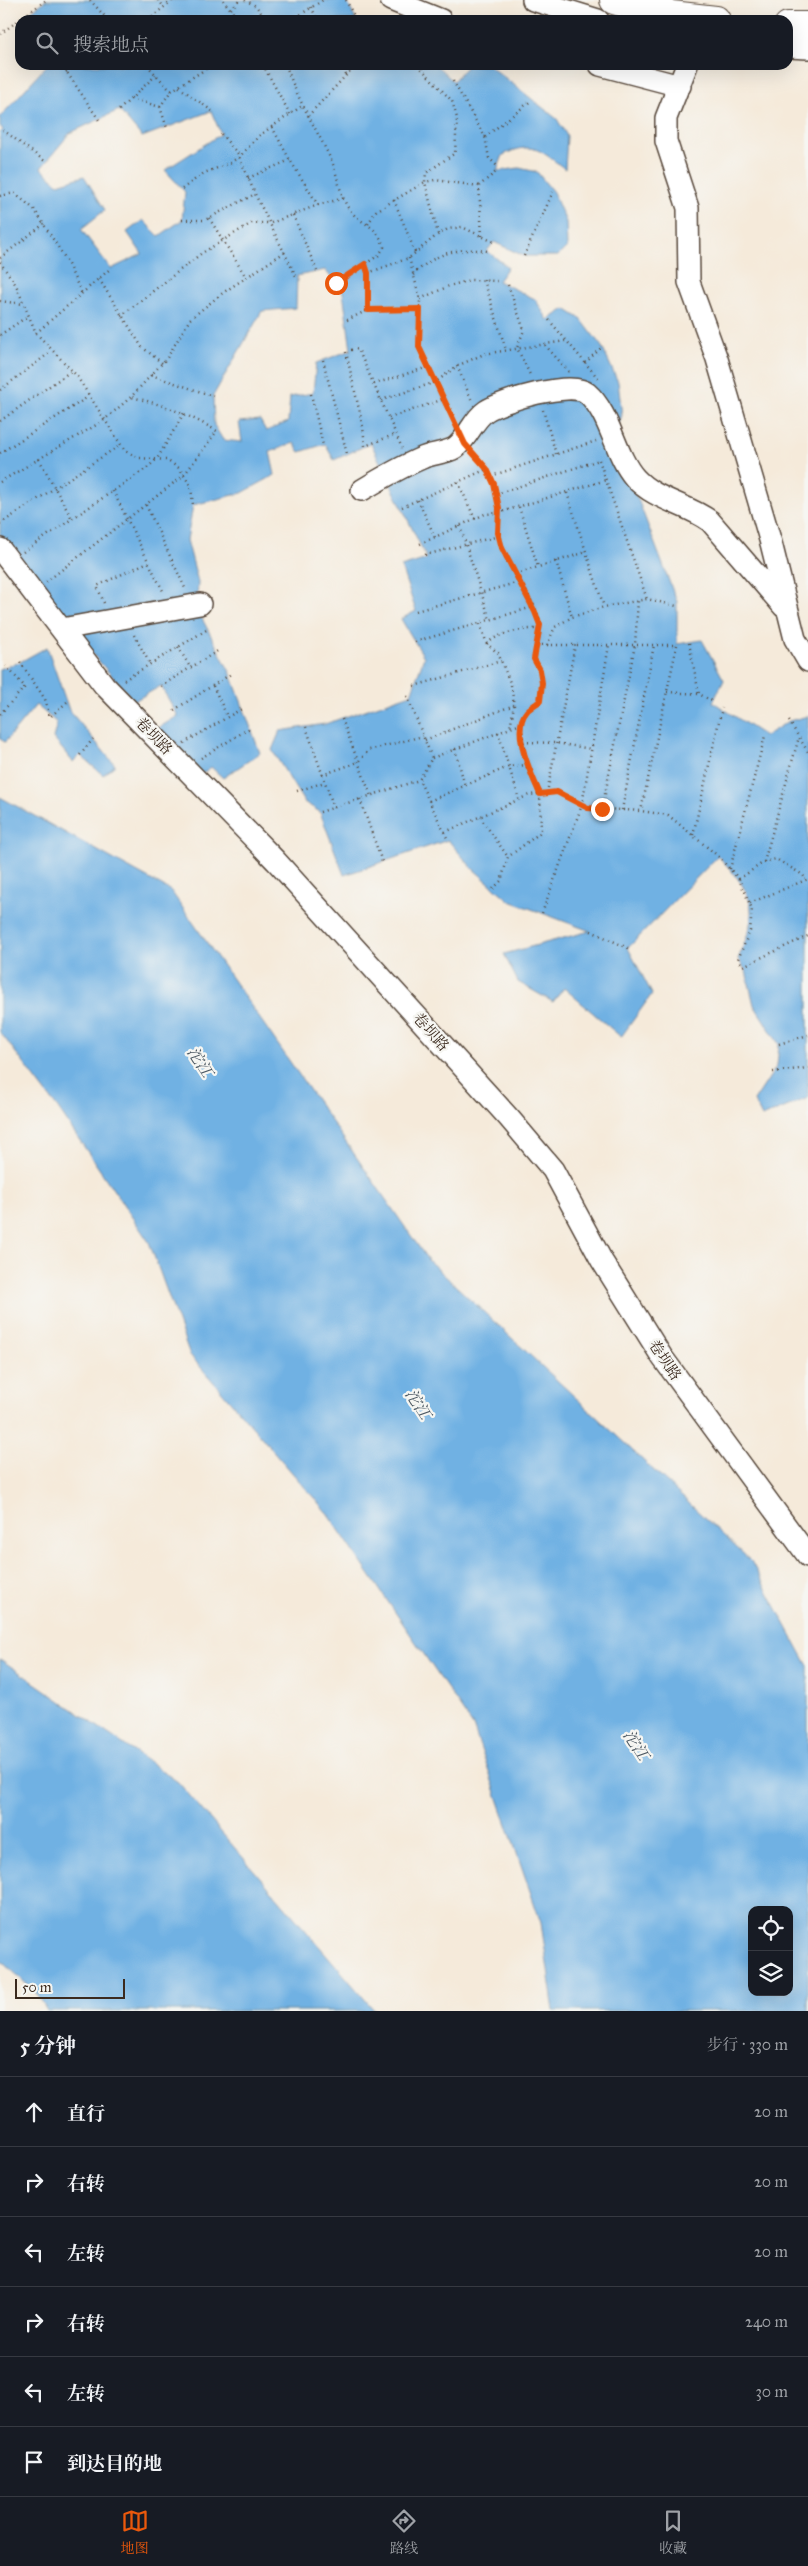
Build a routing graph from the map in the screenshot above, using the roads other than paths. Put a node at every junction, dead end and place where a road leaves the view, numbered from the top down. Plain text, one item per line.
1 (390, 0) edge
2 (533, 0) edge
3 (614, 0) edge
4 (428, 15) edge
5 (582, 15) edge
6 (670, 15) edge
7 (793, 26) edge
8 (808, 26) edge
9 (793, 47) edge
10 (808, 48) edge
11 (619, 70) edge
12 (685, 70) edge
13 (680, 86) junction
14 (362, 490) dead end
15 (5, 555) edge
16 (197, 605) road end
17 (786, 609) junction
18 (62, 629) junction
19 (808, 662) edge
20 (808, 1556) edge

1 - 4 street
2 - 5 street
3 - 6 highway
7 - 8 highway
9 - 10 street
11 - 13 street
12 - 13 street
13 - 17 street
14 - 17 street
15 - 18 street, 卷坝路
16 - 18 street
17 - 19 street
18 - 20 street, 卷坝路

